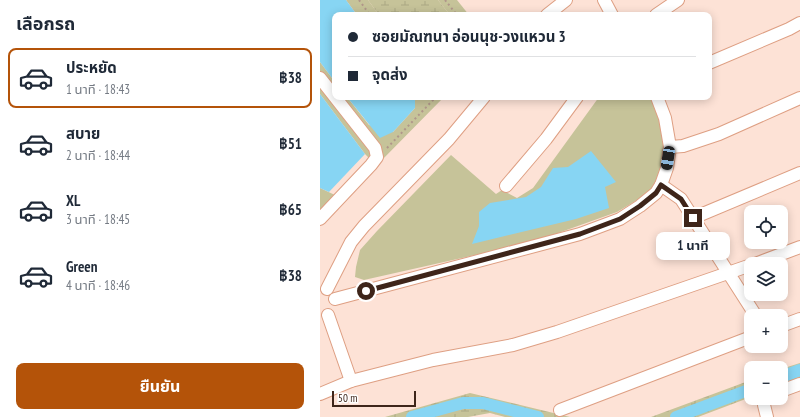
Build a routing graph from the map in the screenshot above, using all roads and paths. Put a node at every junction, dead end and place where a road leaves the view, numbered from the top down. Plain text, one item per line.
1 (359, 0) edge
2 (445, 0) edge
3 (566, 0) edge
4 (604, 0) edge
5 (678, 0) edge
6 (368, 12) edge
7 (455, 12) edge
8 (551, 12) edge
9 (610, 12) edge
10 (660, 12) edge
11 (800, 22) edge
12 (712, 62) edge
13 (320, 78) edge
14 (332, 93) edge
15 (800, 98) edge
16 (337, 100) edge
17 (431, 100) edge
18 (481, 100) edge
19 (575, 100) edge
20 (658, 100) edge
21 (670, 147) junction
22 (377, 157) junction
23 (800, 173) edge
24 (661, 185) junction
25 (506, 186) dead end
26 (693, 218) junction
27 (320, 219) edge
28 (800, 248) edge
29 (775, 257) edge
30 (744, 268) edge
31 (728, 274) junction
32 (324, 288) edge
33 (335, 299) junction
34 (751, 309) edge
35 (324, 315) edge
36 (800, 319) edge
37 (788, 323) edge
38 (744, 340) edge
39 (351, 381) junction
40 (800, 384) edge
41 (788, 388) edge
42 (320, 394) edge
43 (764, 405) edge
44 (560, 410) dead end
45 (767, 417) edge

1 - 6 path
2 - 7 path
3 - 8 street
4 - 9 street
5 - 10 street
11 - 12 street
13 - 14 street
15 - 21 street
16 - 22 street
17 - 22 path
18 - 32 street
19 - 25 street
20 - 21 street
21 - 24 street
22 - 27 street
23 - 26 street
24 - 26 street
24 - 33 street
26 - 31 street
28 - 29 street
30 - 31 street
31 - 34 street
31 - 39 street
32 - 33 street
33 - 35 street
35 - 39 street
36 - 37 street
38 - 44 street
39 - 42 street
40 - 41 street
43 - 45 street

